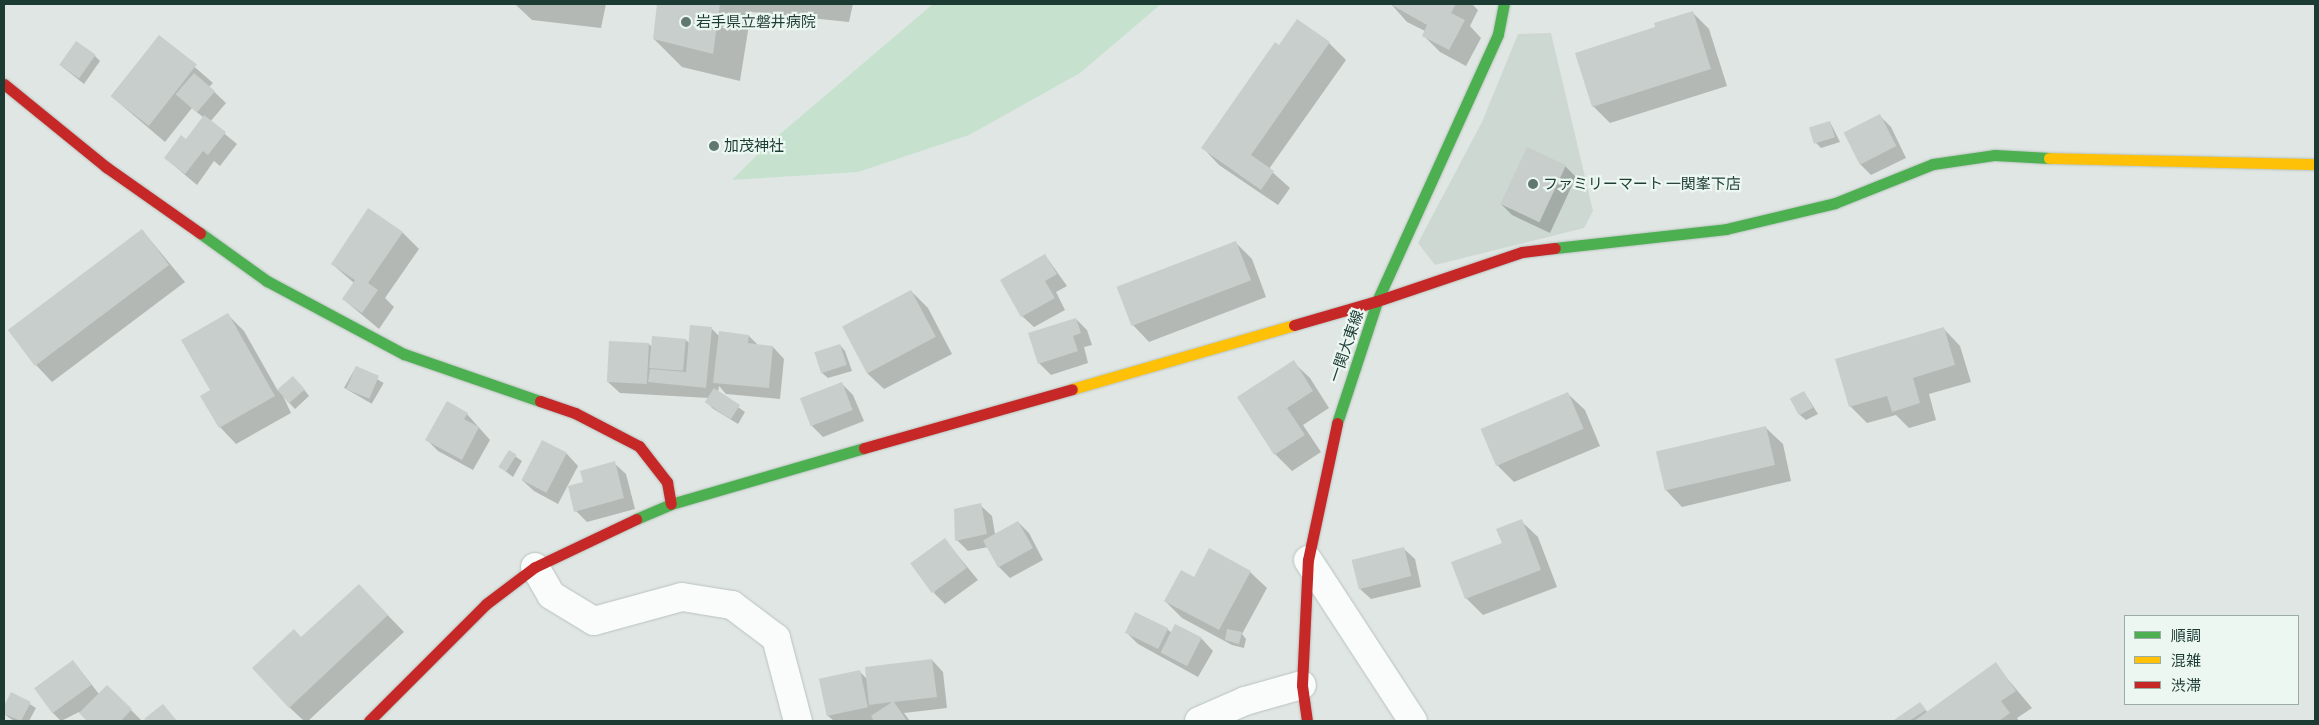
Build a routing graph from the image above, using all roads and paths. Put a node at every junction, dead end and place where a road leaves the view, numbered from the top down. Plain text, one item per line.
1 (1504, 4) edge
2 (4, 84) edge
3 (2315, 164) edge
4 (1377, 301) junction
5 (671, 504) junction
6 (1308, 560) junction
7 (535, 568) junction
8 (1302, 684) junction
9 (369, 721) edge
10 (798, 721) edge
11 (1199, 721) edge
12 (1307, 721) edge
13 (1413, 721) edge

1 - 4 street, 一関大東線
2 - 5 street
3 - 4 street
4 - 5 street
4 - 6 street, 一関大東線
5 - 7 street
6 - 8 street, 一関大東線
6 - 13 street
7 - 9 street
7 - 10 street
8 - 11 street
8 - 12 street, 一関大東線

